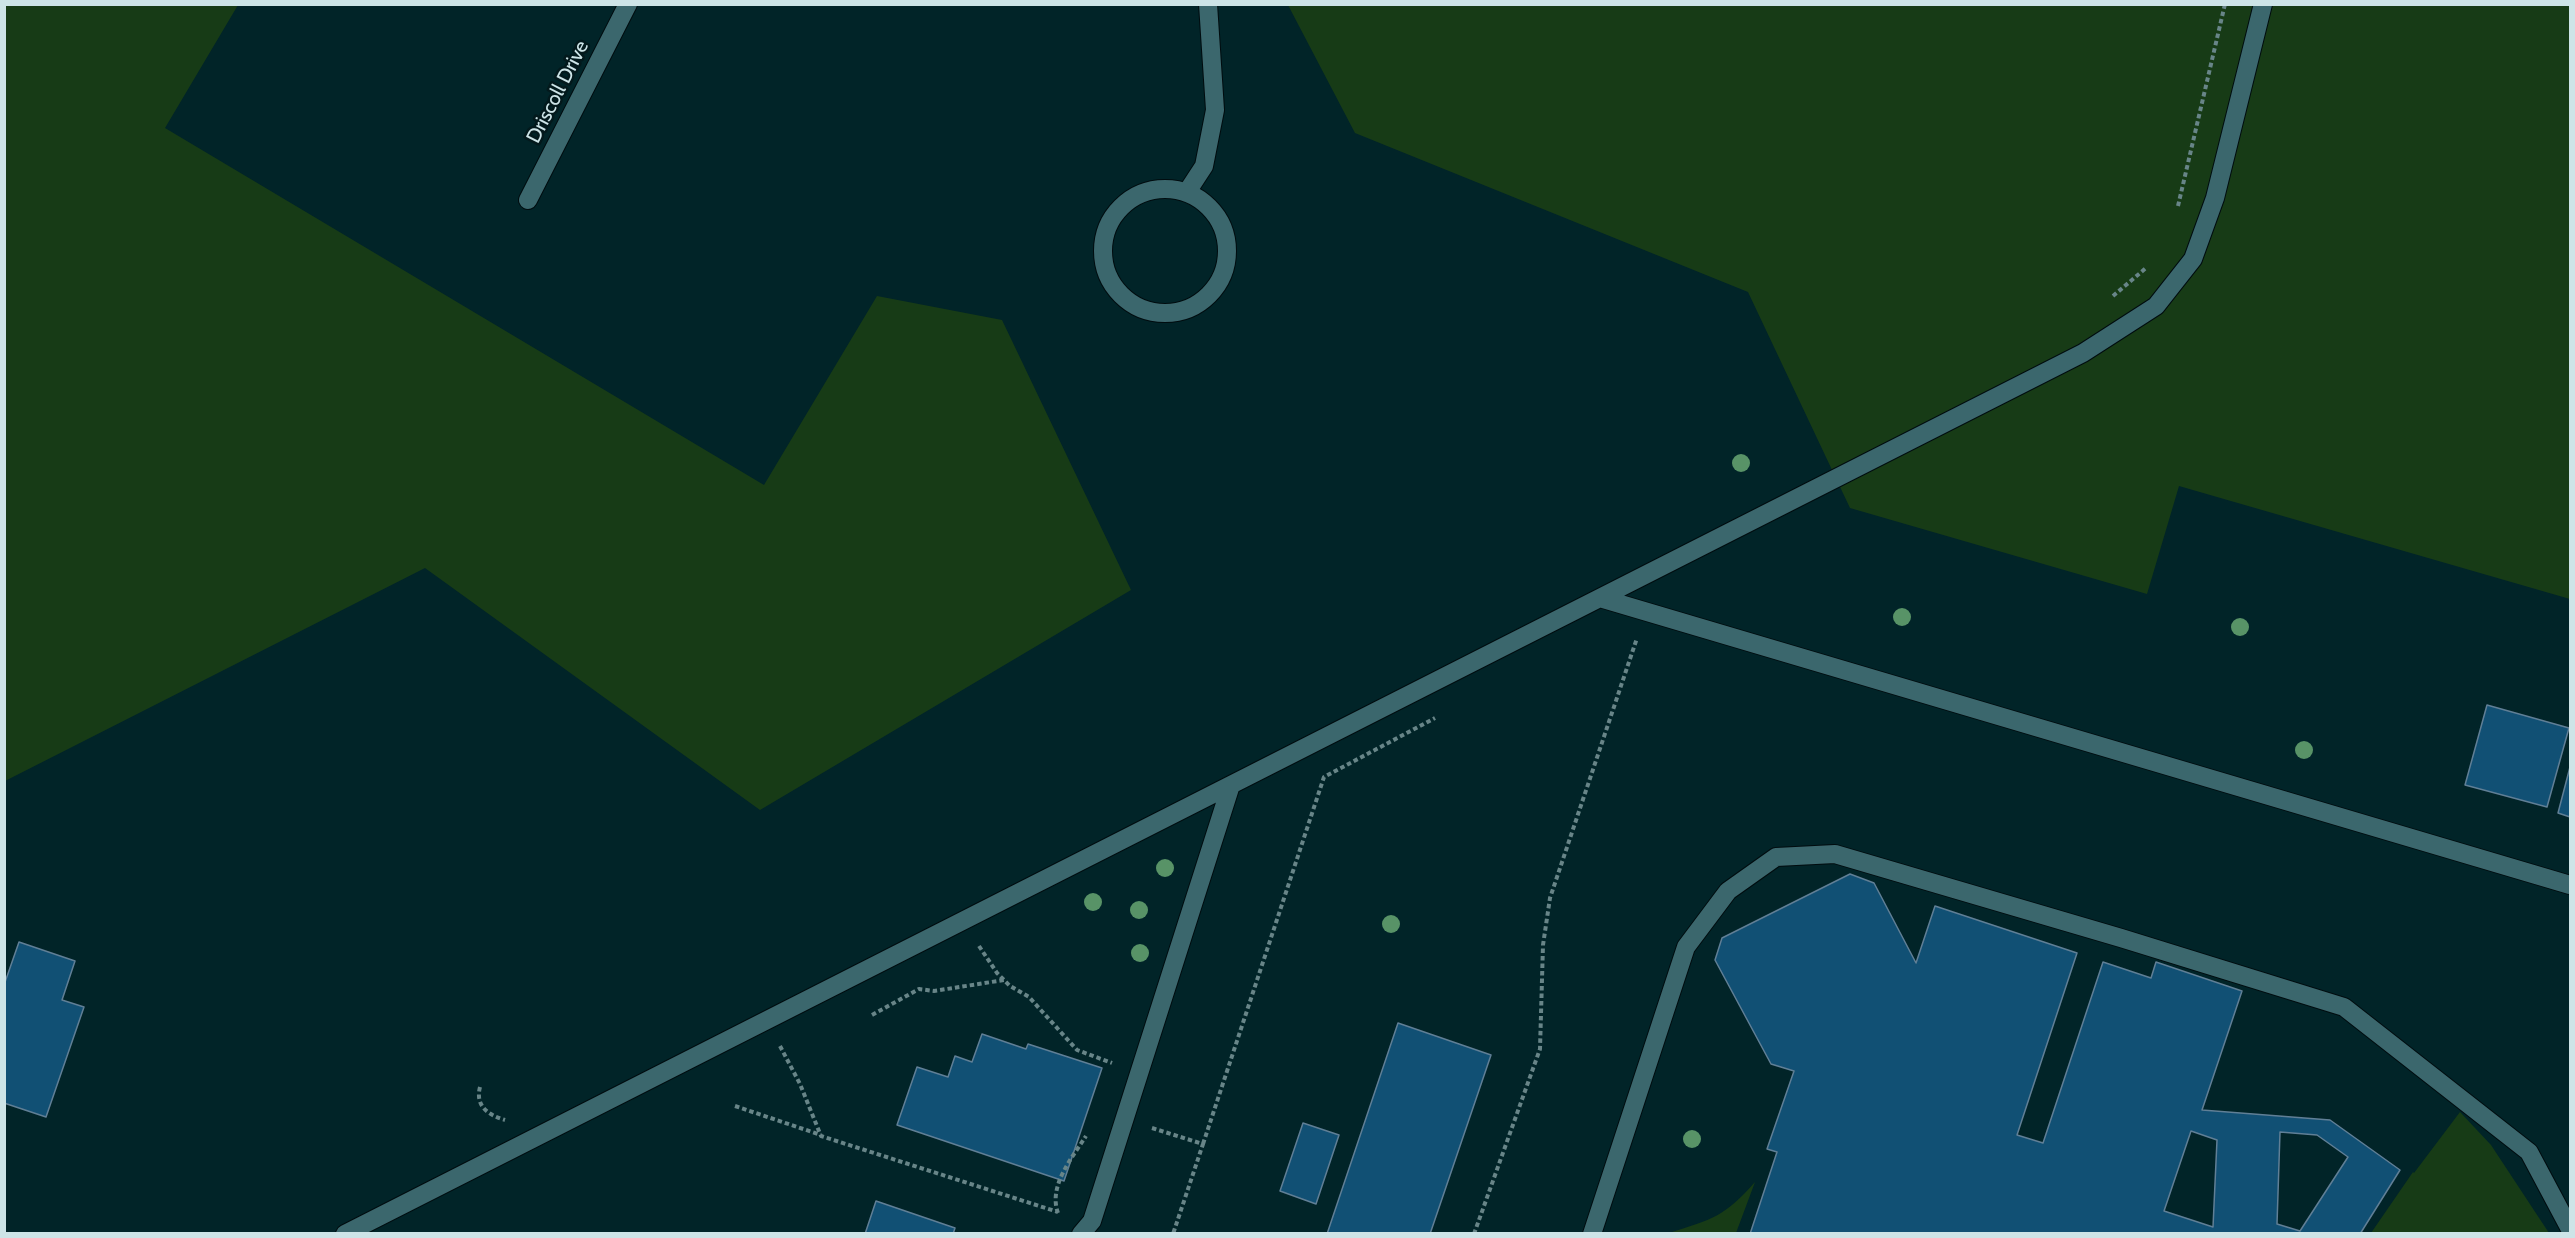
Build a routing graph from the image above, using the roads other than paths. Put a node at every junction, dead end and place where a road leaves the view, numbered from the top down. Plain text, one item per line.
1 (628, 4) edge
2 (1208, 4) edge
3 (2263, 4) edge
4 (1187, 192) junction
5 (528, 200) dead end
6 (1600, 598) junction
7 (1232, 785) junction
8 (2571, 885) edge
9 (1091, 1229) edge
10 (2571, 1229) edge
11 (345, 1233) edge
12 (1592, 1233) edge

1 - 5 street, Driscoll Drive
2 - 4 street
3 - 6 street
4 - 4 street
6 - 7 street
6 - 8 street
7 - 9 street
7 - 11 street
10 - 12 street

